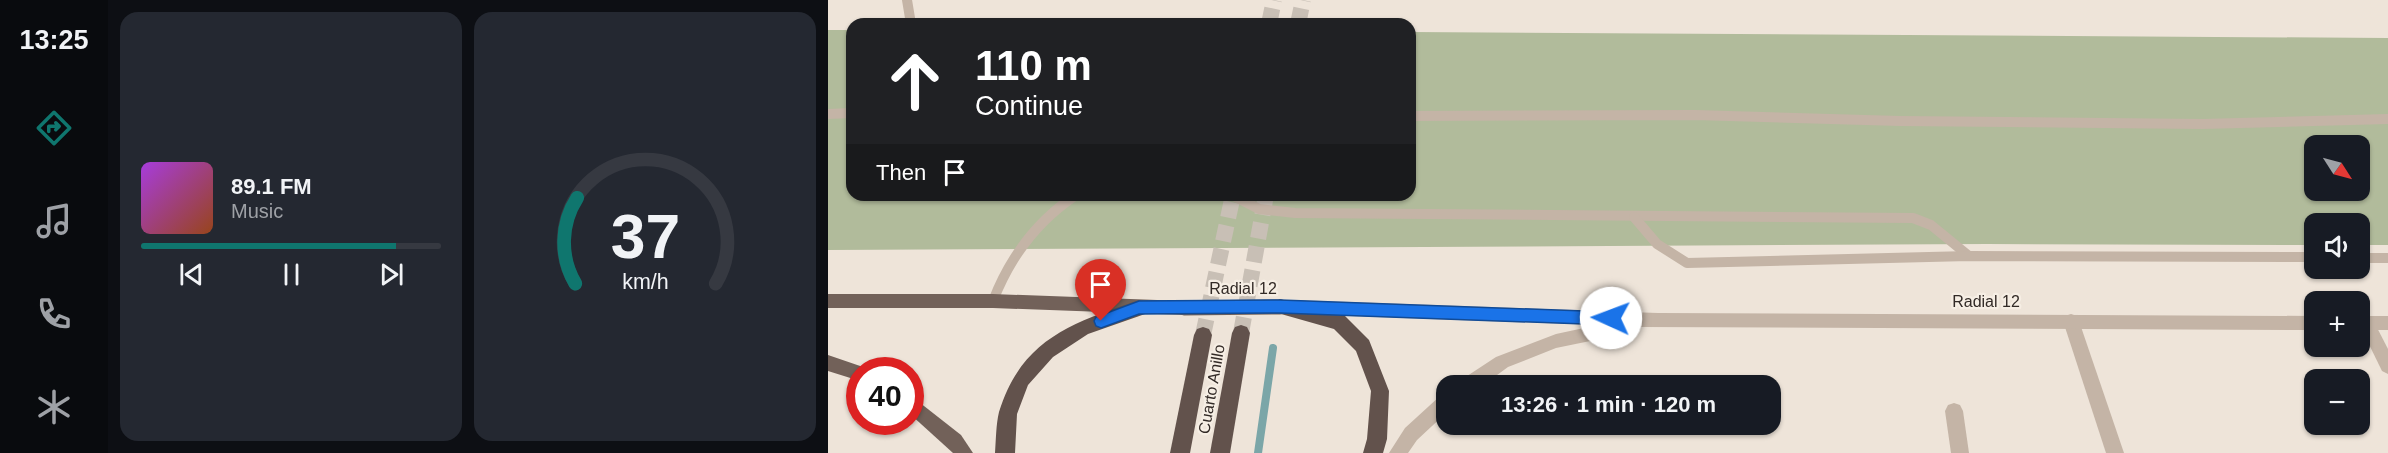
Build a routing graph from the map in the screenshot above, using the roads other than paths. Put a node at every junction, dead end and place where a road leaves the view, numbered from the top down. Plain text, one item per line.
1 (907, 0) edge
2 (910, 18) edge
3 (846, 113) edge
4 (828, 114) edge
5 (1416, 116) edge
6 (2388, 119) edge
7 (1069, 201) edge
8 (1244, 201) edge
9 (1634, 217) junction
10 (1969, 256) junction
11 (2304, 257) edge
12 (2370, 258) edge
13 (2388, 258) edge
14 (993, 301) junction
15 (828, 302) edge
16 (1280, 307) junction
17 (1139, 308) junction
18 (1658, 320) junction
19 (2071, 321) junction
20 (2304, 323) edge
21 (2370, 323) edge
22 (2388, 323) edge
23 (1241, 333) tunnel mouth
24 (1203, 334) tunnel mouth
25 (2370, 335) edge
26 (828, 363) edge
27 (2388, 366) edge
28 (846, 367) edge
29 (1483, 375) edge
30 (1436, 411) edge
31 (1954, 411) dead end
32 (924, 415) edge
33 (964, 453) edge
34 (1005, 453) edge
35 (1180, 453) edge
36 (1220, 453) edge
37 (1373, 453) edge
38 (1398, 453) edge
39 (1960, 453) edge
40 (2115, 453) edge

1 - 2 lane
3 - 4 lane
5 - 6 lane
7 - 14 lane
8 - 9 lane
9 - 10 lane
9 - 10 lane
10 - 11 lane
12 - 13 lane
14 - 15 main road, Radial 12
14 - 17 main road, Radial 12
16 - 17 main road, Radial 12, bridge
16 - 18 street, Radial 12
16 - 37 highway
17 - 34 highway
18 - 19 street, Radial 12
18 - 29 street, Radial 12
19 - 20 street, Radial 12
19 - 40 street
21 - 22 street
23 - 36 highway, Cuarto Anillo
24 - 35 highway, Cuarto Anillo
25 - 27 street
26 - 28 main road
30 - 38 street
31 - 39 street
32 - 33 main road

